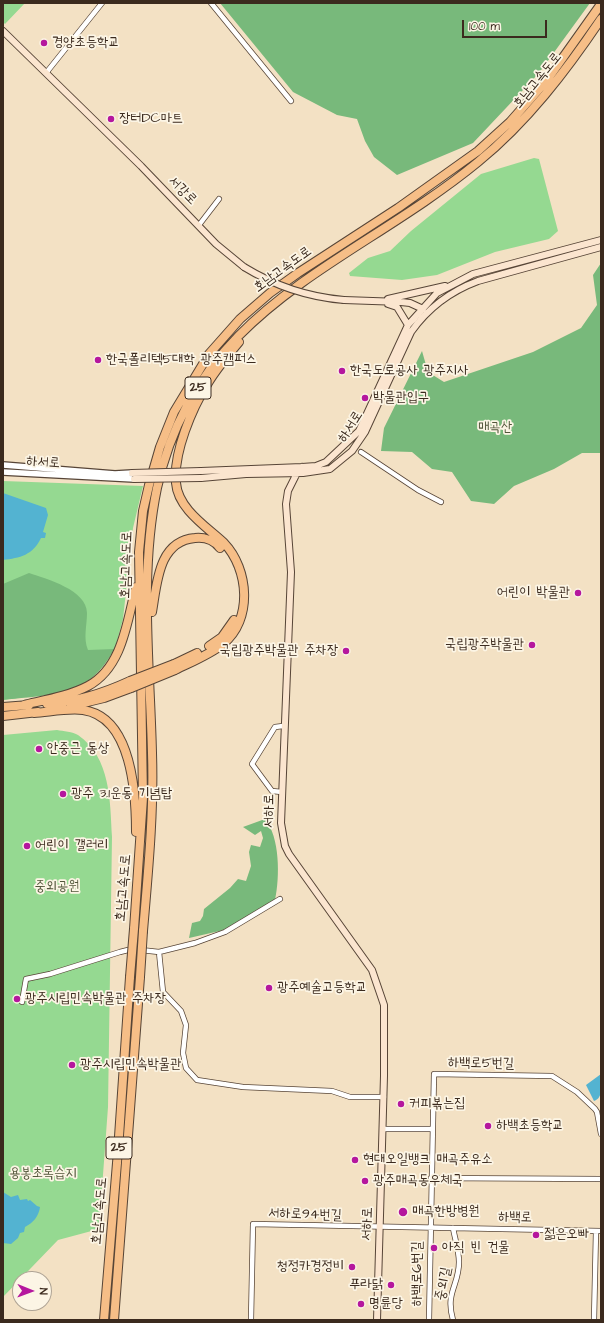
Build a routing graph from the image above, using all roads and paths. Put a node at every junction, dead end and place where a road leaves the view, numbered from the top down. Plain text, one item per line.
1 (102, 3) edge
2 (211, 3) edge
3 (601, 4) edge
4 (601, 19) edge
5 (3, 31) edge
6 (46, 73) junction
7 (291, 101) dead end
8 (219, 199) dead end
9 (199, 225) junction
10 (601, 240) edge
11 (601, 247) edge
12 (450, 285) junction
13 (378, 301) junction
14 (421, 308) junction
15 (428, 312) junction
16 (250, 324) junction
17 (408, 325) junction
18 (361, 452) dead end
19 (3, 465) edge
20 (302, 467) junction
21 (3, 472) edge
22 (297, 473) junction
23 (201, 475) junction
24 (133, 476) junction
25 (441, 502) dead end
26 (139, 574) junction
27 (148, 631) junction
28 (174, 667) junction
29 (130, 684) junction
30 (24, 705) junction
31 (3, 707) edge
32 (34, 713) junction
33 (3, 716) edge
34 (283, 726) junction
35 (282, 792) junction
36 (139, 866) junction
37 (280, 899) dead end
38 (159, 952) junction
39 (22, 1002) dead end
40 (384, 1097) junction
41 (383, 1129) junction
42 (432, 1129) junction
43 (601, 1134) edge
44 (431, 1178) junction
45 (601, 1180) edge
46 (380, 1228) junction
47 (430, 1228) junction
48 (454, 1228) junction
49 (598, 1231) edge
50 (107, 1285) junction
51 (99, 1320) edge
52 (104, 1320) edge
53 (114, 1320) edge
54 (251, 1320) edge
55 (377, 1320) edge
56 (429, 1320) edge
57 (453, 1320) edge
58 (594, 1320) edge

1 - 6 street
2 - 7 street
3 - 26 highway, 호남고속도로 / 25
4 - 16 highway, 호남고속도로 / 25
5 - 6 main road, 서강로
6 - 9 main road, 서강로
8 - 9 street
9 - 13 main road, 서강로, bridge
10 - 12 main road, 하서로
11 - 15 main road, 하서로
12 - 13 main road, 서강로
12 - 14 main road, 하서로
13 - 14 main road, 서강로
13 - 17 main road
14 - 15 main road, 서강로
14 - 17 main road, 하서로
15 - 22 main road, 하서로
16 - 27 highway, 호남고속도로 / 25
16 - 28 highway
17 - 20 main road, 하서로
18 - 25 street
19 - 24 street, 하서로
20 - 22 main road, 서하로
20 - 23 main road, 하서로
21 - 24 street, 하서로
22 - 23 main road, 하서로
22 - 34 main road, 서하로
23 - 24 main road, 하서로, bridge
26 - 30 highway
26 - 36 highway, 호남고속도로 / 25
27 - 28 highway
27 - 53 highway, 호남고속도로 / 25, bridge
28 - 29 highway, bridge
29 - 30 highway
29 - 32 highway
30 - 31 highway
32 - 33 highway
32 - 36 highway
34 - 35 main road, 서하로
34 - 35 street
35 - 40 main road, 서하로
36 - 50 highway, 호남고속도로 / 25, bridge
37 - 38 street
38 - 39 street
38 - 40 street
40 - 41 main road, 서하로
41 - 42 street
41 - 46 main road, 서하로
42 - 43 street, 하백로5번길
42 - 44 street, 하백로5번길
44 - 45 street
44 - 47 street, 하백로5번길
46 - 47 street, 하백로
46 - 54 street, 서하로94번길
46 - 55 main road, 서하로
47 - 48 street, 하백로
47 - 56 street, 하백로6번길
48 - 49 street, 하백로
48 - 57 street, 중외길
49 - 58 street
50 - 51 highway
50 - 52 highway, 호남고속도로 / 25

